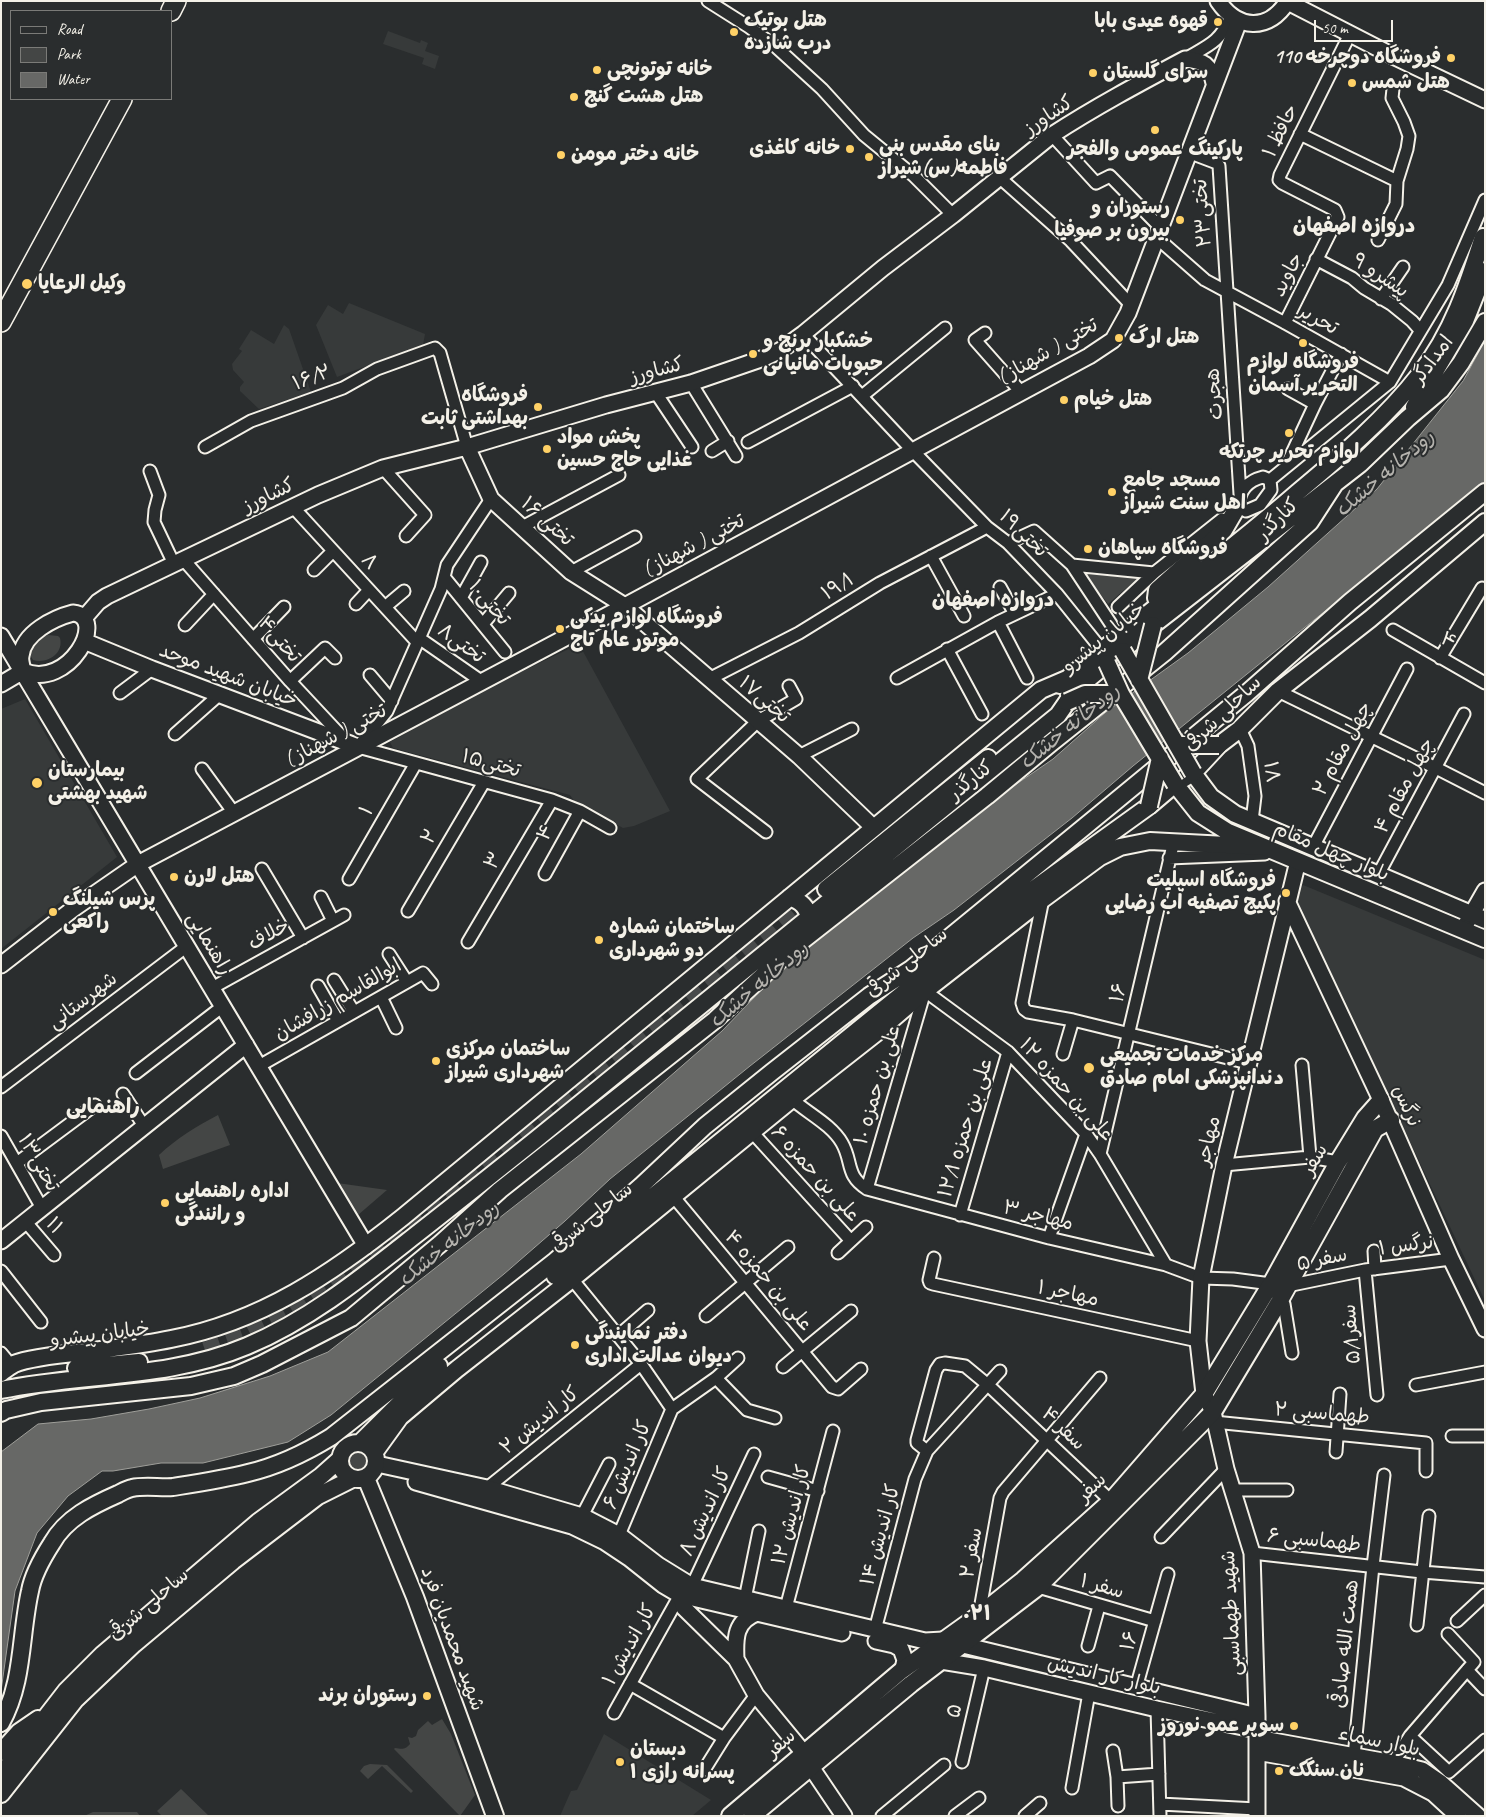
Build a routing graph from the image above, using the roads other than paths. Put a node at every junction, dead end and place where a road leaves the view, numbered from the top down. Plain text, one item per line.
1 (708, 1) edge
2 (1218, 1) edge
3 (1288, 2) edge
4 (1235, 19) junction
5 (1350, 34) junction
6 (1185, 59) junction
7 (1214, 83) junction
8 (1393, 89) dead end
9 (121, 100) edge
10 (1485, 100) edge
11 (1300, 134) junction
12 (1052, 135) junction
13 (1188, 152) junction
14 (999, 178) junction
15 (1397, 181) junction
16 (1485, 200) edge
17 (953, 215) junction
18 (1338, 217) joint
19 (1158, 232) junction
20 (1483, 237) dead end
21 (1378, 240) dead end
22 (1316, 259) junction
23 (1403, 267) dead end
24 (1485, 271) edge
25 (1227, 292) junction
26 (1381, 299) junction
27 (1131, 305) junction
28 (1, 322) edge
29 (1485, 322) edge
30 (1285, 323) junction
31 (945, 328) dead end
32 (1420, 330) junction
33 (985, 333) dead end
34 (803, 334) junction
35 (1341, 354) junction
36 (1390, 382) junction
37 (691, 383) junction
38 (853, 386) junction
39 (1288, 389) dead end
40 (1021, 392) junction
41 (656, 393) junction
42 (862, 396) junction
43 (1314, 404) junction
44 (1408, 418) junction
45 (728, 441) junction
46 (748, 442) dead end
47 (467, 446) junction
48 (205, 447) dead end
49 (692, 447) dead end
50 (913, 450) junction
51 (712, 451) dead end
52 (736, 456) dead end
53 (383, 468) junction
54 (1285, 468) junction
55 (150, 471) dead end
56 (619, 475) dead end
57 (1270, 480) junction
58 (1334, 485) junction
59 (1485, 492) edge
60 (491, 499) junction
61 (1239, 500) junction
62 (293, 507) junction
63 (1222, 519) dead end
64 (1485, 522) edge
65 (987, 526) junction
66 (522, 527) junction
67 (406, 536) dead end
68 (634, 537) dead end
69 (1008, 543) junction
70 (334, 551) junction
71 (931, 556) junction
72 (178, 562) junction
73 (482, 562) dead end
74 (1072, 565) junction
75 (314, 570) dead end
76 (572, 572) junction
77 (1154, 573) junction
78 (444, 577) junction
79 (1000, 587) dead end
80 (1482, 588) dead end
81 (369, 590) junction
82 (404, 591) dead end
83 (509, 593) dead end
84 (214, 594) junction
85 (1057, 594) junction
86 (461, 598) junction
87 (356, 604) dead end
88 (1159, 604) junction
89 (625, 606) junction
90 (284, 607) dead end
91 (385, 607) junction
92 (1118, 607) dead end
93 (1015, 614) junction
94 (964, 616) dead end
95 (85, 617) junction
96 (998, 622) junction
97 (483, 624) junction
98 (185, 625) dead end
99 (1153, 625) junction
100 (1393, 630) dead end
101 (1, 636) edge
102 (254, 639) junction
103 (418, 640) junction
104 (84, 641) junction
105 (1120, 644) junction
106 (947, 650) junction
107 (506, 652) dead end
108 (1105, 656) junction
109 (335, 658) dead end
110 (1440, 658) junction
111 (152, 669) junction
112 (1407, 669) dead end
113 (23, 671) junction
114 (370, 675) dead end
115 (897, 678) dead end
116 (1027, 678) dead end
117 (709, 679) junction
118 (290, 680) junction
119 (1138, 680) junction
120 (481, 682) junction
121 (1485, 683) edge
122 (1, 684) edge
123 (789, 686) dead end
124 (1071, 689) junction
125 (1278, 691) junction
126 (120, 693) dead end
127 (1122, 694) junction
128 (219, 695) junction
129 (392, 701) junction
130 (982, 714) dead end
131 (1464, 714) dead end
132 (758, 721) junction
133 (852, 729) dead end
134 (1240, 729) junction
135 (175, 734) dead end
136 (1371, 736) junction
137 (1219, 745) junction
138 (353, 746) junction
139 (1177, 746) junction
140 (799, 756) junction
141 (1160, 758) junction
142 (416, 763) junction
143 (1436, 768) junction
144 (202, 769) dead end
145 (1193, 773) junction
146 (484, 782) junction
147 (1175, 784) junction
148 (1485, 794) edge
149 (552, 800) junction
150 (1149, 806) junction
151 (580, 811) junction
152 (234, 813) junction
153 (1252, 821) junction
154 (610, 828) dead end
155 (874, 828) junction
156 (766, 832) dead end
157 (1174, 841) junction
158 (1313, 847) junction
159 (1272, 850) junction
160 (1169, 858) junction
161 (1298, 861) junction
162 (138, 864) junction
163 (262, 869) dead end
164 (545, 874) dead end
165 (1378, 875) junction
166 (349, 879) dead end
167 (817, 885) junction
168 (1485, 891) edge
169 (790, 896) junction
170 (321, 897) dead end
171 (1043, 899) junction
172 (1287, 901) junction
173 (822, 907) junction
174 (408, 911) dead end
175 (1478, 917) edge
176 (809, 918) junction
177 (1462, 930) junction
178 (303, 938) junction
179 (1485, 939) edge
180 (468, 942) dead end
181 (187, 946) junction
182 (390, 954) dead end
183 (1, 965) edge
184 (911, 969) junction
185 (334, 980) dead end
186 (407, 982) junction
187 (432, 984) dead end
188 (318, 986) dead end
189 (212, 988) junction
190 (925, 991) junction
191 (381, 997) junction
192 (223, 1006) junction
193 (354, 1012) junction
194 (715, 1020) junction
195 (1073, 1020) junction
196 (338, 1021) junction
197 (396, 1028) dead end
198 (1130, 1033) junction
199 (246, 1045) junction
200 (1008, 1052) junction
201 (1063, 1054) dead end
202 (1248, 1062) junction
203 (1302, 1065) dead end
204 (259, 1066) junction
205 (136, 1073) dead end
206 (1, 1087) edge
207 (122, 1094) dead end
208 (792, 1099) junction
209 (1381, 1100) junction
210 (95, 1105) dead end
211 (1390, 1120) junction
212 (1370, 1124) junction
213 (144, 1126) junction
214 (752, 1132) junction
215 (1086, 1134) junction
216 (1, 1136) edge
217 (4, 1149) edge
218 (1100, 1154) junction
219 (1310, 1157) junction
220 (508, 1161) junction
221 (1338, 1162) junction
222 (17, 1164) junction
223 (1224, 1165) junction
224 (687, 1169) junction
225 (867, 1189) junction
226 (673, 1196) junction
227 (42, 1208) junction
228 (960, 1215) junction
229 (25, 1222) junction
230 (866, 1227) dead end
231 (1049, 1238) junction
232 (1, 1241) edge
233 (850, 1241) junction
234 (366, 1246) junction
235 (788, 1247) dead end
236 (1374, 1250) dead end
237 (838, 1253) dead end
238 (54, 1255) dead end
239 (934, 1258) dead end
240 (1451, 1259) junction
241 (1166, 1265) junction
242 (1370, 1270) junction
243 (1, 1271) edge
244 (1201, 1278) junction
245 (572, 1279) junction
246 (1233, 1279) joint
247 (746, 1283) junction
248 (1279, 1285) junction
249 (1280, 1302) junction
250 (648, 1310) dead end
251 (851, 1311) dead end
252 (706, 1316) dead end
253 (42, 1322) dead end
254 (233, 1322) junction
255 (1485, 1328) edge
256 (618, 1336) junction
257 (208, 1338) junction
258 (1198, 1342) junction
259 (241, 1348) junction
260 (802, 1351) junction
261 (1292, 1353) dead end
262 (224, 1354) junction
263 (738, 1358) dead end
264 (641, 1364) junction
265 (2, 1365) edge
266 (783, 1367) dead end
267 (861, 1369) dead end
268 (1000, 1371) dead end
269 (1485, 1372) edge
270 (716, 1378) junction
271 (1100, 1378) dead end
272 (1, 1385) edge
273 (988, 1385) junction
274 (1416, 1385) dead end
275 (1, 1390) edge
276 (1204, 1394) junction
277 (1340, 1394) dead end
278 (1377, 1395) dead end
279 (672, 1410) junction
280 (1, 1413) edge
281 (1213, 1417) junction
282 (775, 1418) dead end
283 (833, 1431) dead end
284 (1337, 1434) junction
285 (1452, 1436) dead end
286 (1485, 1436) edge
287 (1047, 1439) junction
288 (360, 1443) junction
289 (927, 1451) junction
290 (1336, 1452) dead end
291 (754, 1454) dead end
292 (339, 1460) junction
293 (608, 1464) dead end
294 (368, 1469) junction
295 (1226, 1469) junction
296 (1426, 1471) dead end
297 (1384, 1475) dead end
298 (768, 1477) dead end
299 (487, 1488) junction
300 (1232, 1490) junction
301 (1287, 1490) dead end
302 (818, 1491) junction
303 (1110, 1501) junction
304 (582, 1516) junction
305 (1429, 1516) dead end
306 (759, 1531) dead end
307 (619, 1535) junction
308 (1161, 1537) dead end
309 (1252, 1553) junction
310 (1373, 1566) junction
311 (1422, 1572) junction
312 (1168, 1574) dead end
313 (1485, 1577) edge
314 (1038, 1587) junction
315 (686, 1591) junction
316 (1485, 1595) edge
317 (745, 1599) junction
318 (1099, 1606) junction
319 (786, 1608) junction
320 (757, 1613) junction
321 (979, 1615) junction
322 (1155, 1621) junction
323 (1457, 1621) dead end
324 (1417, 1625) dead end
325 (875, 1630) junction
326 (1448, 1634) dead end
327 (943, 1640) junction
328 (963, 1645) junction
329 (1088, 1646) dead end
330 (736, 1659) junction
331 (940, 1661) junction
332 (984, 1668) junction
333 (903, 1669) junction
334 (1467, 1670) junction
335 (630, 1684) junction
336 (1136, 1688) junction
337 (1485, 1689) edge
338 (1089, 1693) junction
339 (756, 1695) junction
340 (1157, 1709) junction
341 (48, 1712) junction
342 (614, 1713) dead end
343 (1, 1723) edge
344 (1257, 1734) junction
345 (1410, 1736) junction
346 (724, 1738) junction
347 (1485, 1740) edge
348 (1113, 1751) dead end
349 (1, 1752) edge
350 (803, 1752) junction
351 (1354, 1756) junction
352 (962, 1762) dead end
353 (1393, 1763) junction
354 (944, 1765) dead end
355 (811, 1767) junction
356 (704, 1770) dead end
357 (1159, 1774) junction
358 (1, 1775) edge
359 (1117, 1777) junction
360 (1072, 1788) dead end
361 (1, 1794) edge
362 (979, 1798) dead end
363 (1040, 1803) dead end
364 (1160, 1804) junction
365 (1118, 1806) dead end
366 (1257, 1812) edge
367 (495, 1816) edge
368 (730, 1816) edge
369 (752, 1816) edge
370 (844, 1816) edge
371 (882, 1816) edge
372 (955, 1816) edge
373 (1024, 1816) edge
374 (1160, 1816) edge
375 (1458, 1816) edge
376 (1478, 1816) edge

1 - 17 street
2 - 4 street
3 - 4 street
3 - 5 street
4 - 6 street
4 - 7 street, تختی ( شهناز )
5 - 10 street
5 - 11 street, حافظ ۱
6 - 7 street
6 - 12 street, کشاورز
7 - 13 street, تختی ( شهناز )
8 - 15 street
9 - 28 main road
11 - 15 street
11 - 18 street, حافظ ۱
12 - 14 street, کشاورز
12 - 19 street, تحریر
13 - 19 street, تختی ( شهناز )
13 - 25 street, تختی۲۳
14 - 17 street, کشاورز
14 - 27 street
15 - 21 street
16 - 32 street
17 - 34 street, کشاورز
18 - 22 street, جاوید
19 - 25 street, تحریر
19 - 27 street, تختی ( شهناز )
20 - 88 main road, خیابان پیشرو
22 - 26 street, پیشرو ۹
22 - 30 street, جاوید
23 - 26 street
24 - 44 main road
25 - 30 street, تحریر
25 - 61 street, هجرت
26 - 32 street, پیشرو ۹
27 - 40 street, تختی ( شهناز )
29 - 44 main road, امدادگر
30 - 35 street, تحریر
31 - 42 street
32 - 36 street
33 - 40 street
34 - 37 street, کشاورز
34 - 38 street, تختی۱۹
35 - 36 street, تحریر
35 - 43 street
36 - 54 street
37 - 41 street, کشاورز
37 - 45 street
38 - 42 street, تختی۱۹
38 - 46 street
39 - 43 street
40 - 50 street, تختی ( شهناز )
41 - 47 street, کشاورز
41 - 49 street
42 - 50 street, تختی۱۹
43 - 54 street
44 - 58 main road, خیابان پیشرو
45 - 51 street
45 - 52 street
47 - 48 street, ۱۶/۲
47 - 53 street, کشاورز
47 - 60 street, تختی ۱۶
50 - 65 street, تختی۱۹
50 - 89 street, تختی ( شهناز )
53 - 62 street, کشاورز
53 - 67 street
54 - 57 street
55 - 72 street, تختی۴
56 - 66 street
57 - 61 street
57 - 61 street
58 - 99 main road, خیابان پیشرو
58 - 194 main road, کنارگذر
59 - 184 main road
60 - 66 street, تختی ۱۶
60 - 78 street
61 - 88 main road
62 - 70 street, ۸
62 - 72 street, کشاورز
63 - 77 street
64 - 125 main road, ساحلی شرقی
65 - 69 street, تختی۱۹
65 - 71 street, ۱۹/۱
66 - 76 street, تختی ۱۶
68 - 76 street
69 - 74 street
69 - 85 street, تختی۱۹
70 - 75 street
70 - 81 street, ۸
71 - 94 street
71 - 117 street, ۱۹/۱
72 - 84 street, تختی۴
72 - 95 street, کشاورز
73 - 86 street
74 - 77 street
74 - 105 street
76 - 89 street, تختی ۱۶
77 - 92 street
78 - 86 street, تختی۱۰
78 - 103 street
79 - 93 street
80 - 110 street
81 - 87 street
81 - 91 street, ۸
82 - 91 street
83 - 97 street
84 - 98 street
84 - 102 street, تختی۴
85 - 93 street
85 - 108 street, تختی۱۹
86 - 97 street, تختی۱۰
88 - 105 main road, خیابان پیشرو
89 - 117 street, تختی۱۷
89 - 120 street, تختی ( شهناز )
90 - 102 street
91 - 103 street, ۸
93 - 96 street
95 - 104 street
95 - 113 street
96 - 106 street
96 - 116 street
97 - 107 street, تختی۱۰
99 - 105 main road, خیابان پیشرو
99 - 119 main road, bridge
100 - 110 street, ۴
101 - 113 street, راهنمایی
102 - 118 street, تختی۴
103 - 120 street, تختی۸
103 - 129 street
104 - 111 street, خیابان شهید موحد
104 - 113 street
105 - 108 main road, خیابان پیشرو
105 - 119 main road, بلوار چهل مقام, bridge
106 - 115 street
106 - 130 street
108 - 124 main road, خیابان پیشرو
108 - 127 main road, بلوار چهل مقام, bridge
109 - 118 street
110 - 121 street, ۴
111 - 126 street
111 - 128 street, خیابان شهید موحد
112 - 136 street, چهل مقام ۲
113 - 122 street
113 - 162 street, راهنمایی
114 - 129 street
117 - 132 street, تختی۱۷
118 - 138 street, تختی۴
119 - 139 main road, بلوار چهل مقام, bridge
120 - 138 street, تختی ( شهناز )
123 - 132 street
124 - 127 main road, bridge
124 - 155 main road
124 - 167 main road, خیابان پیشرو
124 - 173 main road
125 - 134 main road, ساحلی شرقی
125 - 136 street
127 - 141 main road, بلوار چهل مقام, bridge
128 - 135 street
128 - 138 street, خیابان شهید موحد
129 - 138 street
131 - 143 street, چهل مقام ۴
132 - 140 street, تختی۱۷
132 - 156 street
133 - 140 street
134 - 137 main road, ساحلی شرقی
134 - 153 street, ۱۸
136 - 143 street
136 - 158 street, چهل مقام ۲
137 - 139 main road, bridge
137 - 145 main road, ساحلی شرقی
138 - 142 street, تختی۱۵
138 - 152 street, تختی ( شهناز )
139 - 145 main road, بلوار چهل مقام, bridge
140 - 155 street, تختی۱۷
141 - 147 main road, بلوار چهل مقام, bridge
141 - 150 main road, bridge
142 - 146 street, تختی۱۵
142 - 166 street, ۱
143 - 148 street
143 - 165 street, چهل مقام ۴
144 - 152 street
145 - 147 main road, ساحلی شرقی
145 - 153 main road, بلوار چهل مقام
146 - 149 street, تختی۱۵
146 - 174 street, ۲
147 - 150 main road, ساحلی شرقی
147 - 159 main road, بلوار چهل مقام
149 - 151 street, تختی۱۵
149 - 180 street, ۳
150 - 224 main road, ساحلی شرقی
151 - 154 street, تختی۱۵
151 - 164 street, ۴
152 - 162 street, تختی ( شهناز )
153 - 158 main road, بلوار چهل مقام
155 - 167 main road
157 - 159 main road, ساحلی شرقی
157 - 160 street, ۱۶
157 - 171 main road, ساحلی شرقی
158 - 165 main road, بلوار چهل مقام
159 - 160 street
159 - 161 main road, بلوار چهل مقام
160 - 198 street, ۱۶
161 - 172 street, مهاجر
161 - 177 main road, بلوار چهل مقام
162 - 181 street, راهنمایی
162 - 183 street, تختی ( شهناز )
163 - 178 street
165 - 175 main road, بلوار چهل مقام
167 - 169 main road
167 - 173 main road
168 - 175 street
169 - 176 main road
169 - 234 main road
170 - 178 street, خلاف
171 - 190 main road, ساحلی شرقی
171 - 195 street
172 - 202 street, مهاجر
172 - 209 street, نرگس
173 - 176 main road
175 - 177 street
176 - 220 main road
177 - 179 main road, بلوار چهل مقام
178 - 189 street, خلاف
181 - 189 street, راهنمایی
181 - 206 street, شهرستانی
182 - 186 street
184 - 224 main road
184 - 343 main road
185 - 193 street
186 - 187 street, ابوالقاسم زرافشان
186 - 191 street, ابوالقاسم زرافشان
188 - 196 street
189 - 192 street, راهنمایی
190 - 200 street, ۱۲ علی بن حمزه
190 - 208 main road, ساحلی شرقی
190 - 225 street, ۱۰ علی بن حمزه
191 - 193 street, ابوالقاسم زرافشان
191 - 197 street
192 - 199 street, راهنمایی
192 - 205 street
193 - 196 street, ابوالقاسم زرافشان
194 - 220 main road
194 - 280 main road
195 - 198 street
195 - 201 street
196 - 204 street, ابوالقاسم زرافشان
198 - 202 street
198 - 218 street, ۱۶
199 - 204 street, راهنمایی
199 - 213 street
200 - 215 street, ۱۲ علی بن حمزه
200 - 228 street, ۱۲/۱ علی بن حمزه
202 - 223 street, مهاجر
203 - 219 street
204 - 234 street, راهنمایی
207 - 213 street
208 - 214 main road, ساحلی شرقی
208 - 225 street
209 - 211 street, نرگس
209 - 212 main road, سفر
210 - 222 street
211 - 212 main road, سفر
211 - 240 street, نرگس
212 - 221 main road, سفر
212 - 248 main road, سفر
213 - 227 street
214 - 226 main road, ساحلی شرقی
214 - 233 street, ۶ علی بن حمزه
215 - 218 street, ۱۲ علی بن حمزه
215 - 231 street
216 - 217 street, تختی۱۳
217 - 222 street, تختی۱۳
218 - 241 street, ۱۲ علی بن حمزه
219 - 221 street
219 - 223 street
220 - 259 main road
221 - 248 main road, سفر
222 - 227 street, تختی۱۳
223 - 244 street, مهاجر
224 - 288 main road, ساحلی شرقی
225 - 228 street, ۳ مهاجر
226 - 245 main road, ساحلی شرقی
226 - 247 street, ۴ علی بن حمزه
227 - 229 street
228 - 231 street, ۳ مهاجر
229 - 232 street
229 - 238 street, ۱۱
230 - 233 street
231 - 241 street, ۳ مهاجر
233 - 237 street
234 - 254 main road
235 - 247 street
236 - 242 street, ۵/۱سفر
239 - 258 street, ۱ مهاجر
240 - 242 street, ۱ نرگس
240 - 255 street, نرگس
241 - 244 street, ۳ مهاجر
242 - 248 street, ۵ سفر
242 - 278 street, ۵/۱سفر
243 - 253 street
244 - 246 street, ۳ مهاجر
244 - 258 street, مهاجر
245 - 256 street
245 - 294 main road, ساحلی شرقی
246 - 248 street, ۵ سفر
247 - 252 street
247 - 260 street, ۴ علی بن حمزه
248 - 249 main road, سفر
248 - 276 main road, سفر
249 - 261 street
249 - 281 main road, سفر
250 - 256 street
251 - 260 street
254 - 257 main road
254 - 259 main road
256 - 264 street
257 - 262 main road
257 - 265 main road, خیابان پیشرو
257 - 272 main road, خیابان پیشرو
258 - 276 street, مهاجر
259 - 262 main road
260 - 266 street
260 - 267 street, ۴ علی بن حمزه
262 - 275 main road
263 - 270 street
264 - 279 street
264 - 299 street, ۲ کار اندیش
268 - 273 street, ۱۴ کار اندیش
269 - 274 street
270 - 279 street
270 - 282 street
271 - 287 street
273 - 287 street, ۴ سفر
273 - 289 street, ۱۴ کار اندیش
273 - 289 street, ۴ سفر
276 - 281 street, مهاجر
276 - 303 main road, سفر
277 - 284 street
279 - 307 street, ۶ کار اندیش
281 - 284 street, ۲ طهماسبی
281 - 295 street, شهید طهماسبی
281 - 314 main road, سفر
283 - 302 street, ۱۲ کار اندیش
284 - 290 street
284 - 296 street, ۲ طهماسبی
285 - 286 street
287 - 303 street, ۴ سفر
287 - 321 street, ۲ سفر
288 - 292 main road
288 - 294 main road
289 - 325 street, ۱۴ کار اندیش
291 - 315 street, ۸ کار اندیش
292 - 294 main road
292 - 341 main road, ساحلی شرقی
293 - 304 street
294 - 299 street
294 - 315 street
294 - 361 main road, ساحلی شرقی
294 - 367 main road, شهید محمدیان فرد
295 - 300 street, شهید طهماسبی
295 - 308 street
297 - 310 street, همت الله صادقی
298 - 302 street
299 - 304 street
300 - 301 street
300 - 309 street, شهید طهماسبی
302 - 319 street, ۱۲ کار اندیش
303 - 321 main road, سفر
304 - 307 street
305 - 311 street
306 - 317 street
307 - 315 street
309 - 310 street, ۶ طهماسبی
309 - 344 street, شهید طهماسبی
310 - 311 street, ۶ طهماسبی
310 - 351 street, همت الله صادقی
311 - 313 street, ۶ طهماسبی
311 - 324 street
312 - 322 street, ۱۶
314 - 318 street, ۱ سفر
314 - 328 main road, سفر
315 - 317 street
315 - 320 street
315 - 330 street
315 - 335 street, ۱ کار اندیش
316 - 323 street
317 - 319 street
318 - 322 street, ۱ سفر
318 - 329 street
319 - 325 street
320 - 330 street
320 - 333 street
321 - 327 main road, سفر
322 - 336 street, ۱۶
325 - 327 street
326 - 334 street
327 - 333 main road, سفر
328 - 331 main road, سفر
328 - 336 street, بلوار کار اندیش
330 - 339 street
331 - 332 street, بلوار کار اندیش
331 - 355 main road, سفر
332 - 338 street, بلوار کار اندیش
332 - 352 street, ۵
333 - 350 main road, سفر
334 - 337 street
334 - 345 street
335 - 342 street, ۱ کار اندیش
335 - 346 street
336 - 344 street, بلوار کار اندیش
338 - 340 street, بلوار کار اندیش
338 - 360 street
339 - 346 street
339 - 350 street
340 - 344 street, بلوار کار اندیش
340 - 357 street
341 - 349 main road
341 - 358 main road, ساحلی شرقی
344 - 351 street, بلوار سماء
344 - 366 street, شهید طهماسبی
344 - 375 street, بلوار سماء
345 - 347 street
345 - 353 street
346 - 356 street
348 - 359 street
350 - 368 main road, سفر
351 - 353 street, بلوار سماء
353 - 376 street, بلوار سماء
354 - 371 street
355 - 369 main road, سفر
355 - 370 street
357 - 359 street
357 - 364 street
359 - 365 street
362 - 372 street
363 - 373 street
364 - 366 street
364 - 374 street

